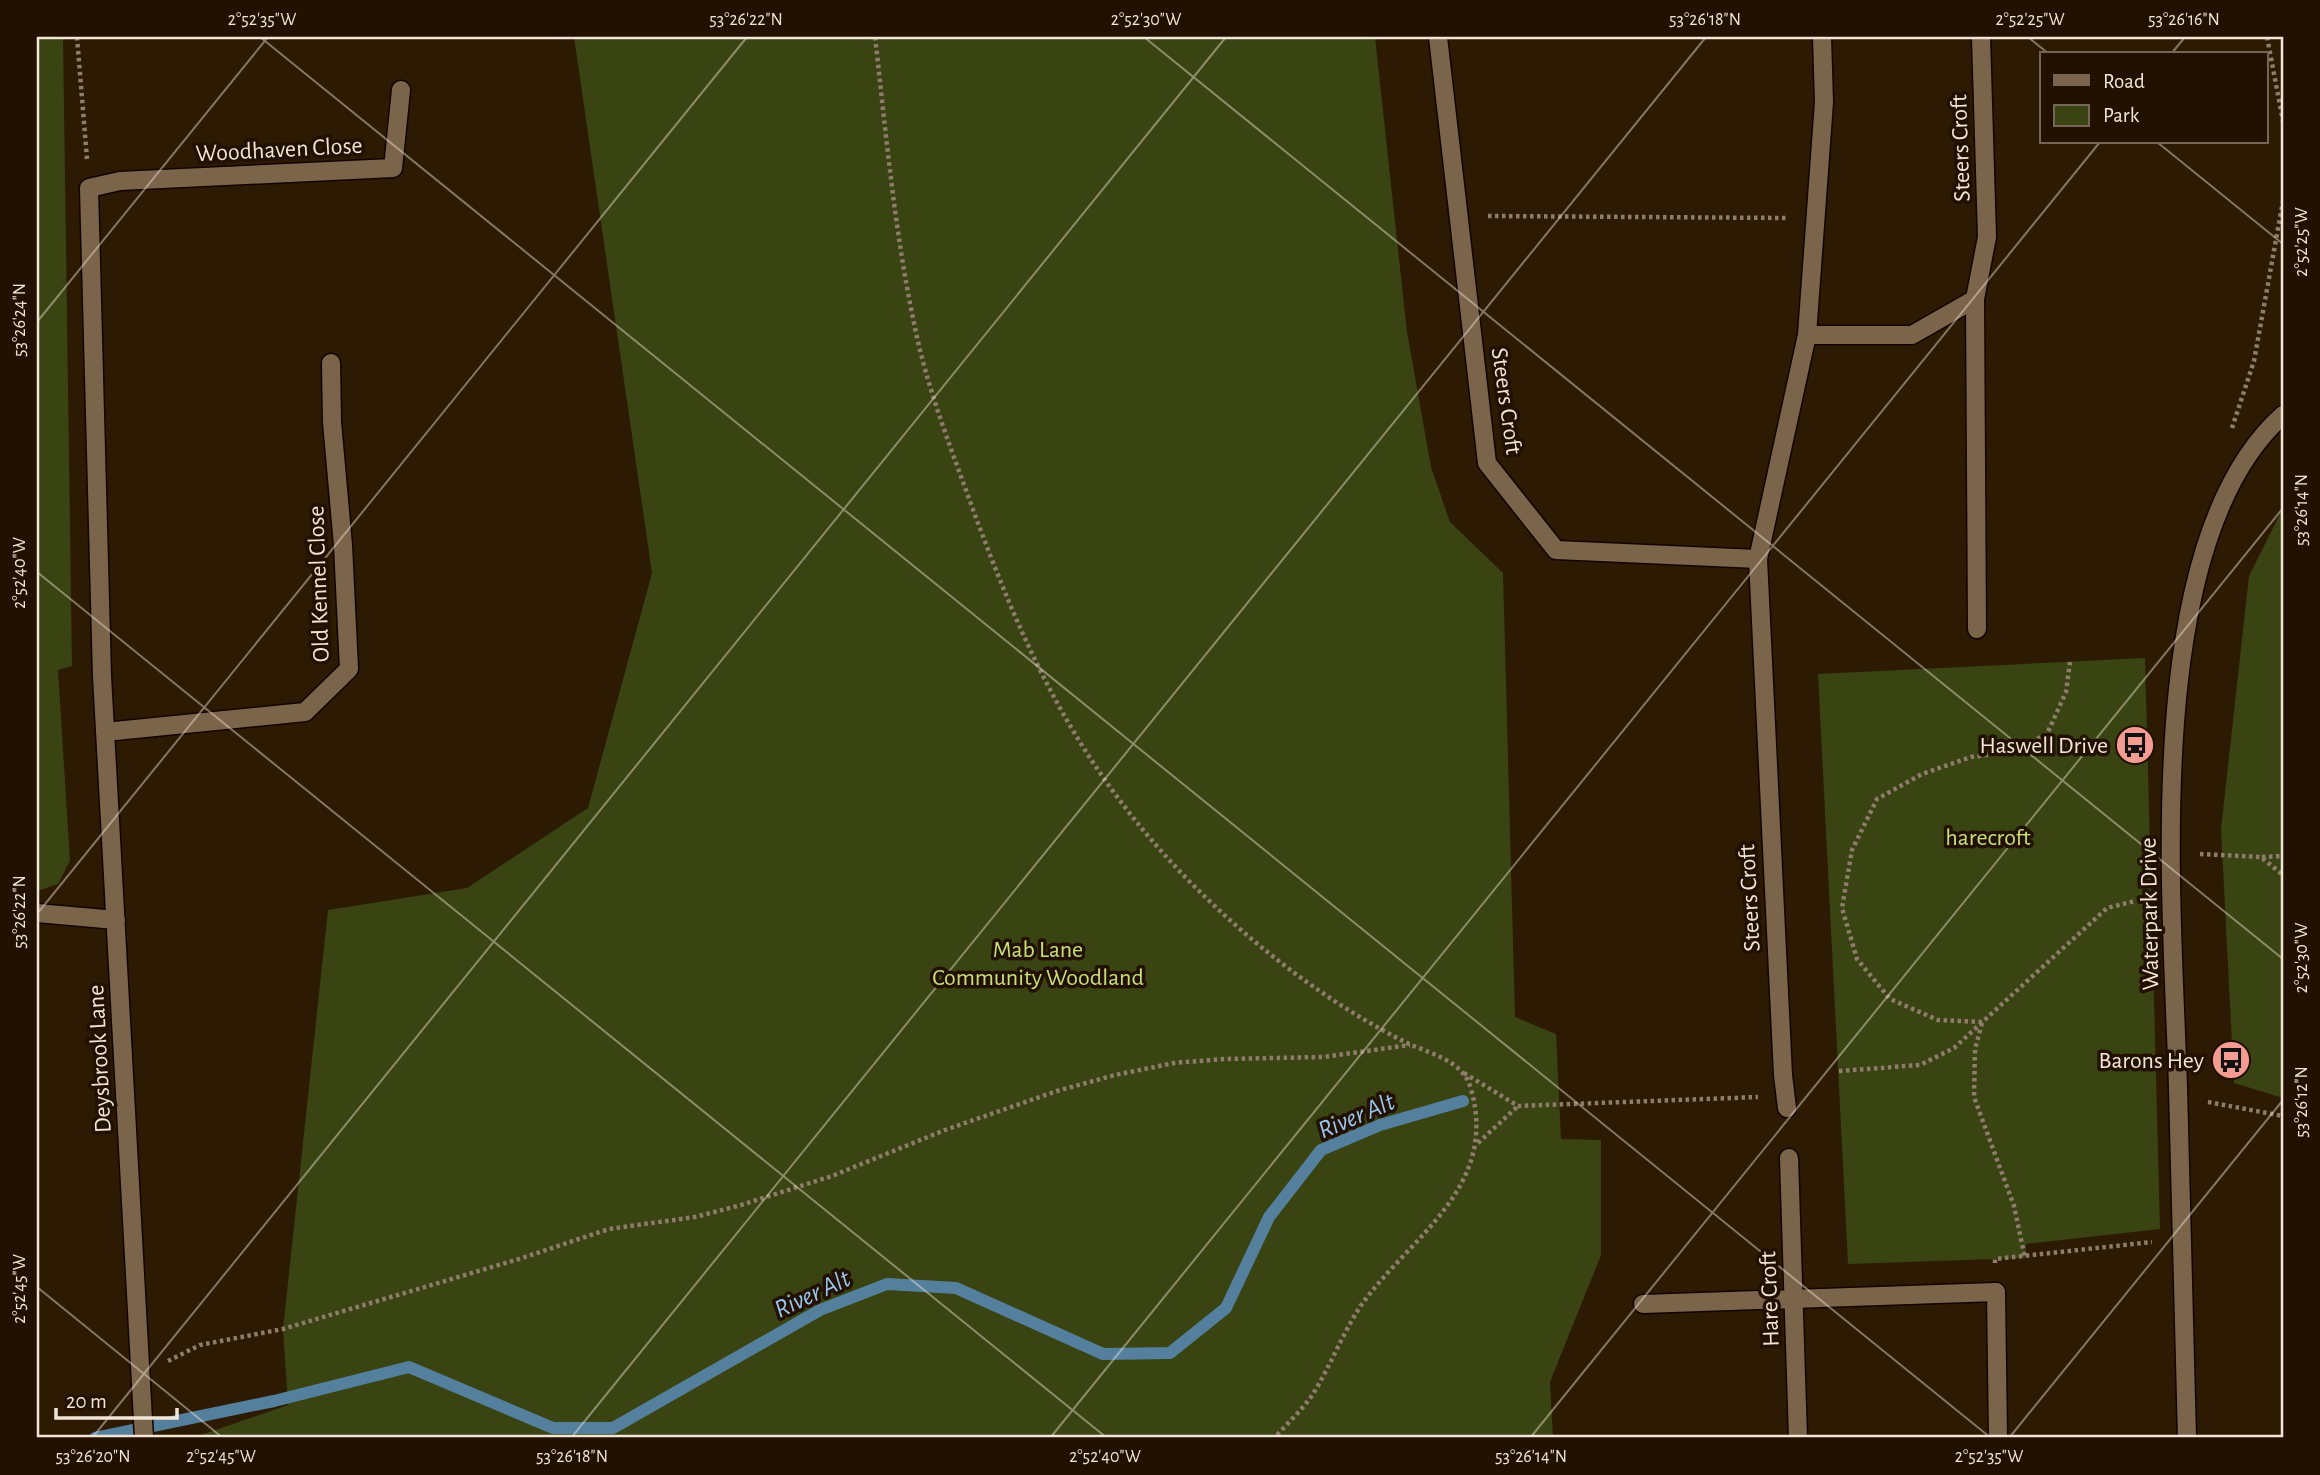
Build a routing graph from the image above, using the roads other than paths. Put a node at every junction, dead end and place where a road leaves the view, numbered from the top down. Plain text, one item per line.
1 (1438, 37) edge
2 (1822, 37) edge
3 (1981, 37) edge
4 (401, 89) dead end
5 (89, 188) joint
6 (1975, 299) junction
7 (1807, 335) junction
8 (331, 363) dead end
9 (2283, 415) edge
10 (1758, 559) junction
11 (1977, 629) dead end
12 (105, 732) junction
13 (37, 913) edge
14 (116, 920) junction
15 (1787, 1102) road end
16 (1789, 1158) dead end
17 (1793, 1297) junction
18 (1643, 1304) dead end
19 (144, 1438) edge
20 (1798, 1438) edge
21 (1998, 1438) edge
22 (2187, 1438) edge

1 - 10 street, Steers Croft
2 - 7 street, Steers Croft
3 - 6 street, Steers Croft
4 - 5 street, Woodhaven Close
5 - 12 street, Deysbrook Lane
6 - 7 street
6 - 11 street, Steers Croft
7 - 10 street, Steers Croft
8 - 12 street, Old Kennel Close
9 - 22 street, Waterpark Drive
10 - 15 street, Steers Croft
12 - 14 street, Deysbrook Lane
13 - 14 street
14 - 19 street, Deysbrook Lane
16 - 17 street, Hare Croft
17 - 18 street
17 - 20 street, Hare Croft
17 - 21 street

